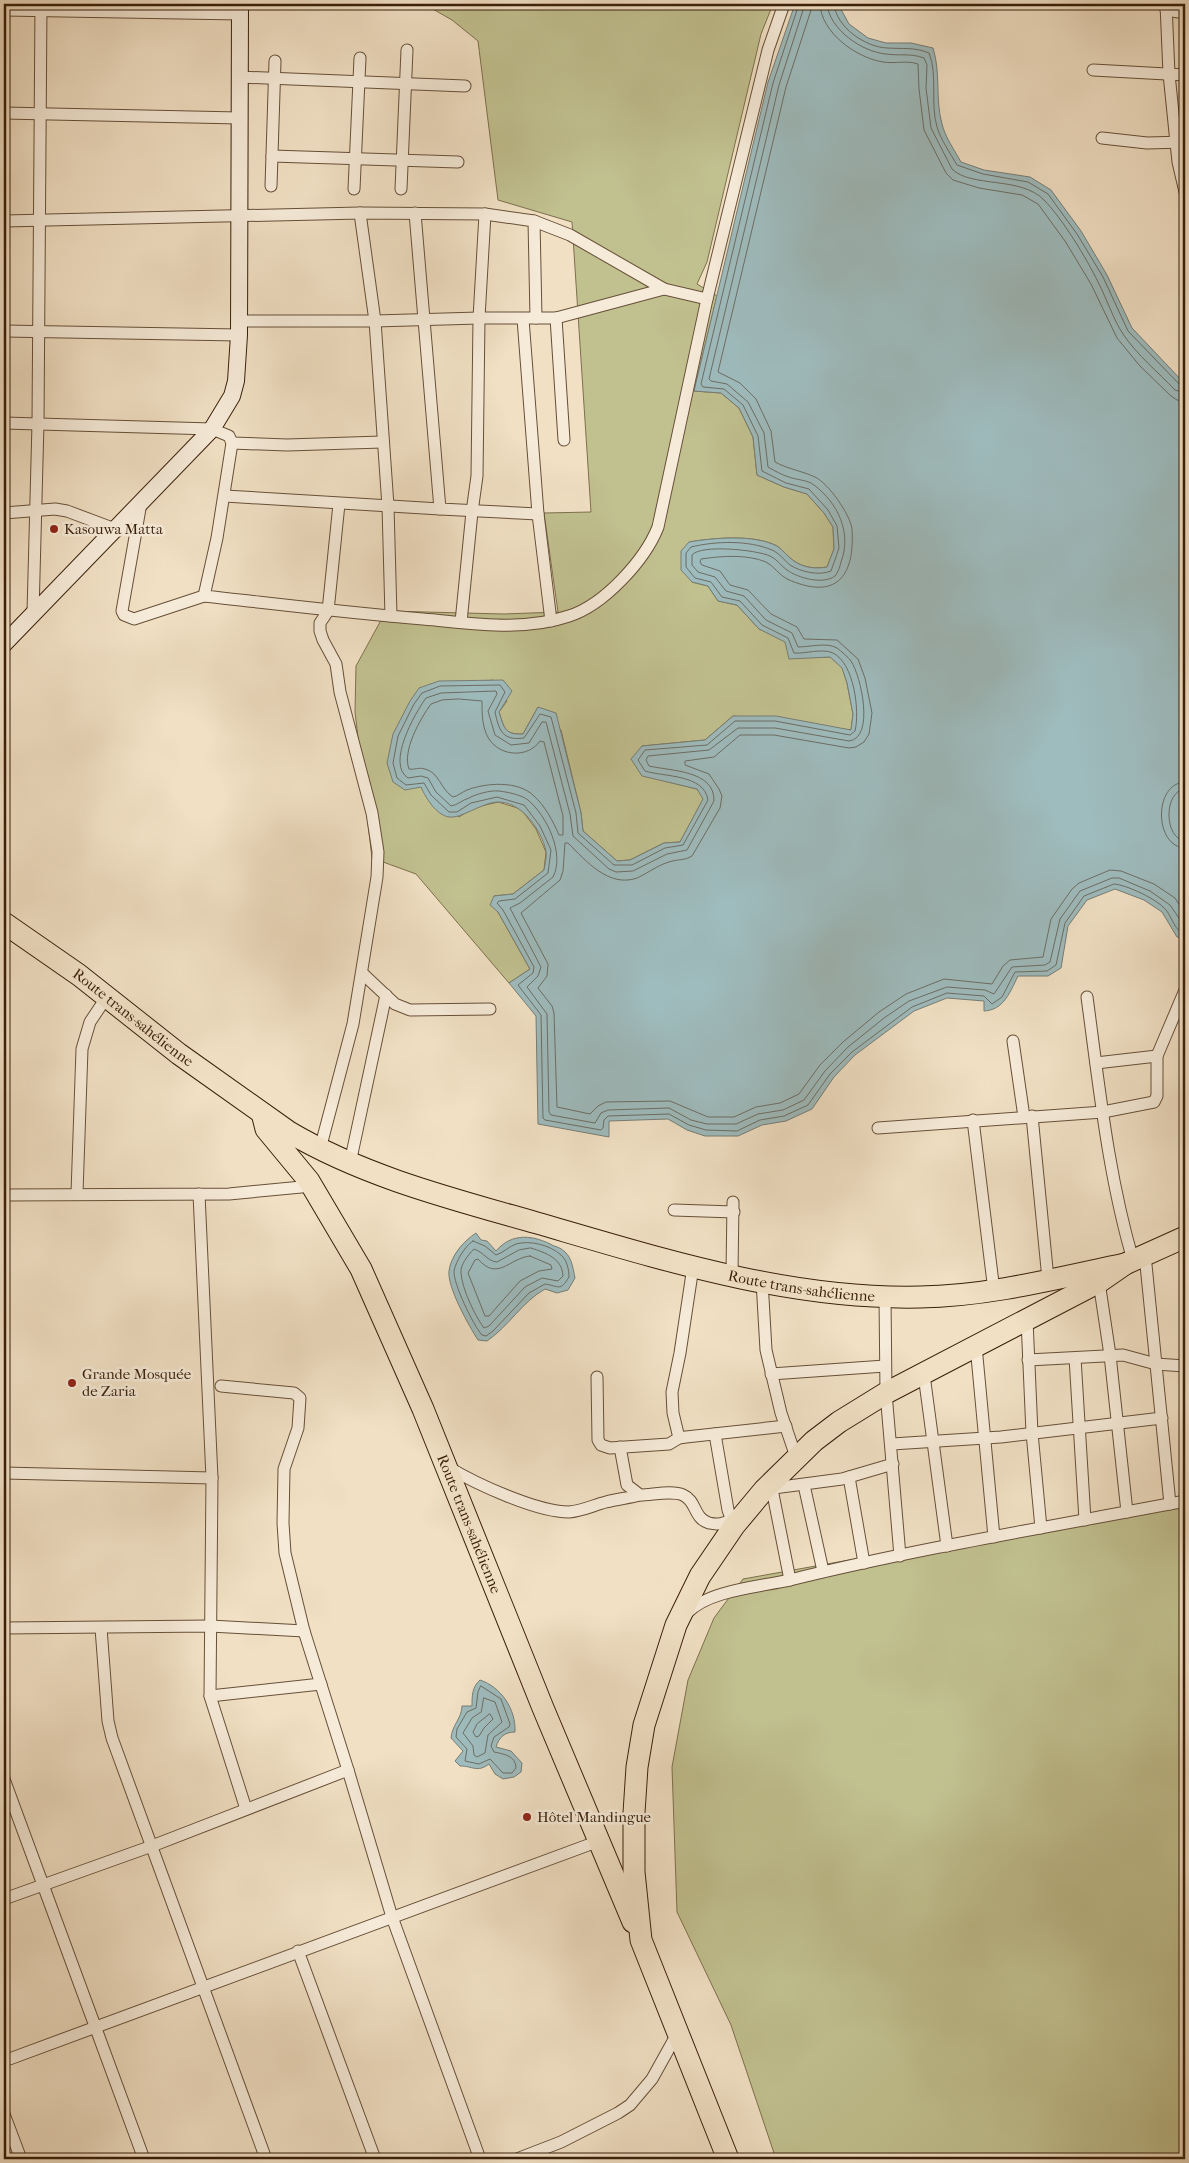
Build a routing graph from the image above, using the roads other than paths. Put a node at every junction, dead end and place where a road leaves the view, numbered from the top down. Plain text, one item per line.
1 (784, 4) edge
2 (41, 7) edge
3 (1166, 7) edge
4 (240, 9) edge
5 (4, 10) edge
6 (1185, 13) edge
7 (407, 50) dead end
8 (360, 58) dead end
9 (275, 61) dead end
10 (1093, 70) dead end
11 (1169, 74) junction
12 (1185, 75) edge
13 (239, 77) junction
14 (274, 78) junction
15 (360, 82) junction
16 (406, 84) junction
17 (465, 86) dead end
18 (4, 113) edge
19 (39, 114) junction
20 (239, 118) junction
21 (1102, 138) dead end
22 (1181, 142) edge
23 (272, 156) junction
24 (356, 159) junction
25 (402, 161) junction
26 (458, 162) dead end
27 (270, 186) dead end
28 (354, 189) dead end
29 (401, 189) dead end
30 (1185, 192) edge
31 (360, 213) junction
32 (415, 213) junction
33 (485, 214) junction
34 (238, 215) junction
35 (4, 221) edge
36 (38, 221) junction
37 (534, 221) junction
38 (664, 289) junction
39 (707, 299) junction
40 (479, 318) junction
41 (536, 318) junction
42 (556, 318) junction
43 (424, 319) junction
44 (523, 319) junction
45 (374, 322) junction
46 (239, 328) junction
47 (4, 331) edge
48 (37, 331) junction
49 (4, 423) edge
50 (38, 423) junction
51 (212, 429) junction
52 (564, 440) dead end
53 (382, 442) junction
54 (232, 443) junction
55 (225, 496) junction
56 (141, 503) junction
57 (339, 504) junction
58 (388, 506) junction
59 (440, 509) junction
60 (36, 511) junction
61 (472, 512) junction
62 (4, 513) edge
63 (538, 514) junction
64 (114, 529) junction
65 (204, 596) junction
66 (328, 610) junction
67 (32, 613) junction
68 (391, 616) junction
69 (551, 621) junction
70 (461, 622) junction
71 (5, 639) edge
72 (4, 923) edge
73 (4, 938) edge
74 (362, 974) junction
75 (1185, 990) edge
76 (386, 995) junction
77 (1087, 997) dead end
78 (102, 1003) junction
79 (490, 1010) dead end
80 (1013, 1041) dead end
81 (1157, 1056) junction
82 (1096, 1063) junction
83 (1103, 1112) junction
84 (1028, 1117) junction
85 (263, 1119) junction
86 (973, 1120) junction
87 (878, 1128) dead end
88 (320, 1149) junction
89 (350, 1163) junction
90 (312, 1186) junction
91 (77, 1193) junction
92 (199, 1194) junction
93 (4, 1195) edge
94 (674, 1210) dead end
95 (1185, 1237) edge
96 (1135, 1260) junction
97 (693, 1268) junction
98 (732, 1275) junction
99 (1048, 1279) junction
100 (762, 1281) junction
101 (1099, 1282) junction
102 (994, 1291) junction
103 (885, 1297) junction
104 (1027, 1320) junction
105 (976, 1346) junction
106 (1110, 1355) junction
107 (1075, 1358) junction
108 (1028, 1360) junction
109 (1156, 1364) junction
110 (885, 1366) junction
111 (1185, 1366) edge
112 (771, 1374) junction
113 (924, 1374) junction
114 (598, 1377) dead end
115 (222, 1386) dead end
116 (886, 1393) junction
117 (1162, 1418) junction
118 (1117, 1425) junction
119 (786, 1426) junction
120 (1080, 1429) junction
121 (715, 1434) junction
122 (1032, 1434) junction
123 (679, 1438) junction
124 (986, 1438) junction
125 (933, 1442) junction
126 (892, 1444) junction
127 (620, 1447) junction
128 (796, 1457) junction
129 (893, 1464) junction
130 (445, 1466) junction
131 (4, 1472) edge
132 (849, 1477) junction
133 (212, 1478) junction
134 (804, 1485) junction
135 (768, 1489) junction
136 (640, 1496) junction
137 (1185, 1501) edge
138 (1170, 1504) junction
139 (1127, 1512) junction
140 (1085, 1520) junction
141 (732, 1523) junction
142 (1042, 1528) junction
143 (994, 1537) junction
144 (948, 1546) junction
145 (900, 1556) junction
146 (864, 1563) junction
147 (823, 1571) junction
148 (790, 1580) junction
149 (676, 1625) junction
150 (210, 1626) junction
151 (4, 1628) edge
152 (101, 1628) junction
153 (304, 1631) junction
154 (321, 1684) junction
155 (210, 1696) junction
156 (348, 1770) junction
157 (4, 1779) edge
158 (246, 1809) junction
159 (599, 1841) junction
160 (152, 1846) junction
161 (42, 1884) junction
162 (4, 1899) edge
163 (392, 1917) junction
164 (641, 1940) junction
165 (298, 1952) junction
166 (202, 1987) junction
167 (94, 2027) junction
168 (677, 2034) junction
169 (4, 2061) edge
170 (4, 2114) edge
171 (21, 2159) edge
172 (144, 2159) edge
173 (266, 2159) edge
174 (375, 2159) edge
175 (480, 2159) edge
176 (517, 2159) edge
177 (728, 2159) edge

1 - 39 street
2 - 4 street
2 - 5 street
2 - 19 street
3 - 6 street
3 - 11 street
4 - 13 street
7 - 16 street
8 - 15 street
9 - 14 street
10 - 11 street
11 - 12 street
11 - 22 street
13 - 14 street
13 - 20 street
14 - 15 street
14 - 23 street
15 - 16 street
15 - 24 street
16 - 17 street
16 - 25 street
18 - 19 street
19 - 20 street
19 - 36 street
20 - 34 street
21 - 22 street
22 - 30 street
23 - 24 street
23 - 27 street
24 - 25 street
24 - 28 street
25 - 26 street
25 - 29 street
31 - 32 street
31 - 34 street
31 - 45 street
32 - 33 street
32 - 43 street
33 - 37 street
33 - 40 street
34 - 36 street
34 - 46 street
35 - 36 street
36 - 48 street
37 - 38 street
37 - 41 street
38 - 39 street
38 - 42 street
39 - 69 street
40 - 43 street
40 - 44 street
40 - 61 street
41 - 42 street
41 - 44 street
42 - 52 street
43 - 45 street
43 - 59 street
44 - 63 street
45 - 46 street
45 - 53 street
46 - 48 street
46 - 51 street
47 - 48 street
48 - 50 street
49 - 50 street
50 - 51 street
50 - 60 street
51 - 54 street
51 - 56 street
53 - 54 street
53 - 58 street
54 - 55 street
55 - 57 street
55 - 65 street
56 - 64 street
56 - 65 street
57 - 58 street
57 - 66 street
58 - 59 street
58 - 68 street
59 - 61 street
60 - 62 street
60 - 64 street
60 - 67 street
61 - 63 street
61 - 70 street
63 - 69 street
64 - 67 street
65 - 66 street
66 - 68 street
66 - 74 street
67 - 71 street
68 - 70 street
69 - 70 street
72 - 78 highway, Route trans-sahélienne
73 - 78 highway, Route trans-sahélienne
74 - 76 street
74 - 88 street
75 - 81 street
76 - 79 street
76 - 89 street
77 - 82 street
78 - 85 highway, Route trans-sahélienne
78 - 91 street
80 - 84 street
81 - 82 street
81 - 83 street
82 - 83 street
83 - 84 street
83 - 96 street
84 - 86 street
84 - 99 street
85 - 88 highway, Route trans-sahélienne
85 - 90 highway, Route trans-sahélienne
86 - 87 street
86 - 102 street
88 - 89 highway, Route trans-sahélienne
89 - 97 highway, Route trans-sahélienne
90 - 92 street
90 - 130 highway, Route trans-sahélienne
91 - 92 street
91 - 93 street
92 - 133 street
94 - 98 street
95 - 96 highway
96 - 99 highway, Route trans-sahélienne
96 - 101 highway
96 - 109 street
97 - 98 highway, Route trans-sahélienne
97 - 123 street
98 - 100 highway, Route trans-sahélienne
99 - 102 highway, Route trans-sahélienne
100 - 103 highway, Route trans-sahélienne
100 - 112 street
101 - 104 highway
101 - 106 street
102 - 103 highway, Route trans-sahélienne
103 - 110 street
104 - 105 highway
104 - 108 street
105 - 113 highway
105 - 124 street
106 - 107 street
106 - 109 street
106 - 118 street
107 - 108 street
107 - 120 street
108 - 122 street
109 - 111 street
109 - 117 street
110 - 112 street
110 - 116 street
112 - 119 street
113 - 116 highway
113 - 125 street
114 - 127 street
115 - 153 street
116 - 126 street
116 - 128 highway
117 - 118 street
117 - 138 street
118 - 120 street
118 - 139 street
119 - 121 street
119 - 128 street
120 - 122 street
120 - 140 street
121 - 123 street
121 - 141 street
122 - 124 street
122 - 142 street
123 - 127 street
124 - 125 street
124 - 143 street
125 - 126 street
125 - 144 street
126 - 129 street
127 - 136 street
128 - 135 highway
129 - 132 street
129 - 145 street
130 - 136 street
130 - 159 highway, Route trans-sahélienne
131 - 133 street
132 - 134 street
132 - 146 street
133 - 150 street
134 - 135 street
134 - 147 street
135 - 141 highway
135 - 148 street
136 - 141 street
137 - 138 street
138 - 139 street
139 - 140 street
140 - 142 street
141 - 149 highway
142 - 143 street
143 - 144 street
144 - 145 street
145 - 146 street
146 - 147 street
147 - 148 street
148 - 149 street
149 - 164 highway
150 - 152 street
150 - 153 street
150 - 155 street
151 - 152 street
152 - 160 street
153 - 154 street
154 - 155 street
154 - 156 street
155 - 158 street
156 - 158 street
156 - 163 street
157 - 161 street
158 - 160 street
159 - 163 street
159 - 164 highway, Route trans-sahélienne
160 - 161 street
160 - 166 street
161 - 162 street
161 - 167 street
163 - 165 street
163 - 175 street
164 - 168 highway
165 - 166 street
165 - 174 street
166 - 167 street
166 - 173 street
167 - 169 street
167 - 172 street
168 - 176 street
168 - 177 highway
170 - 171 street

